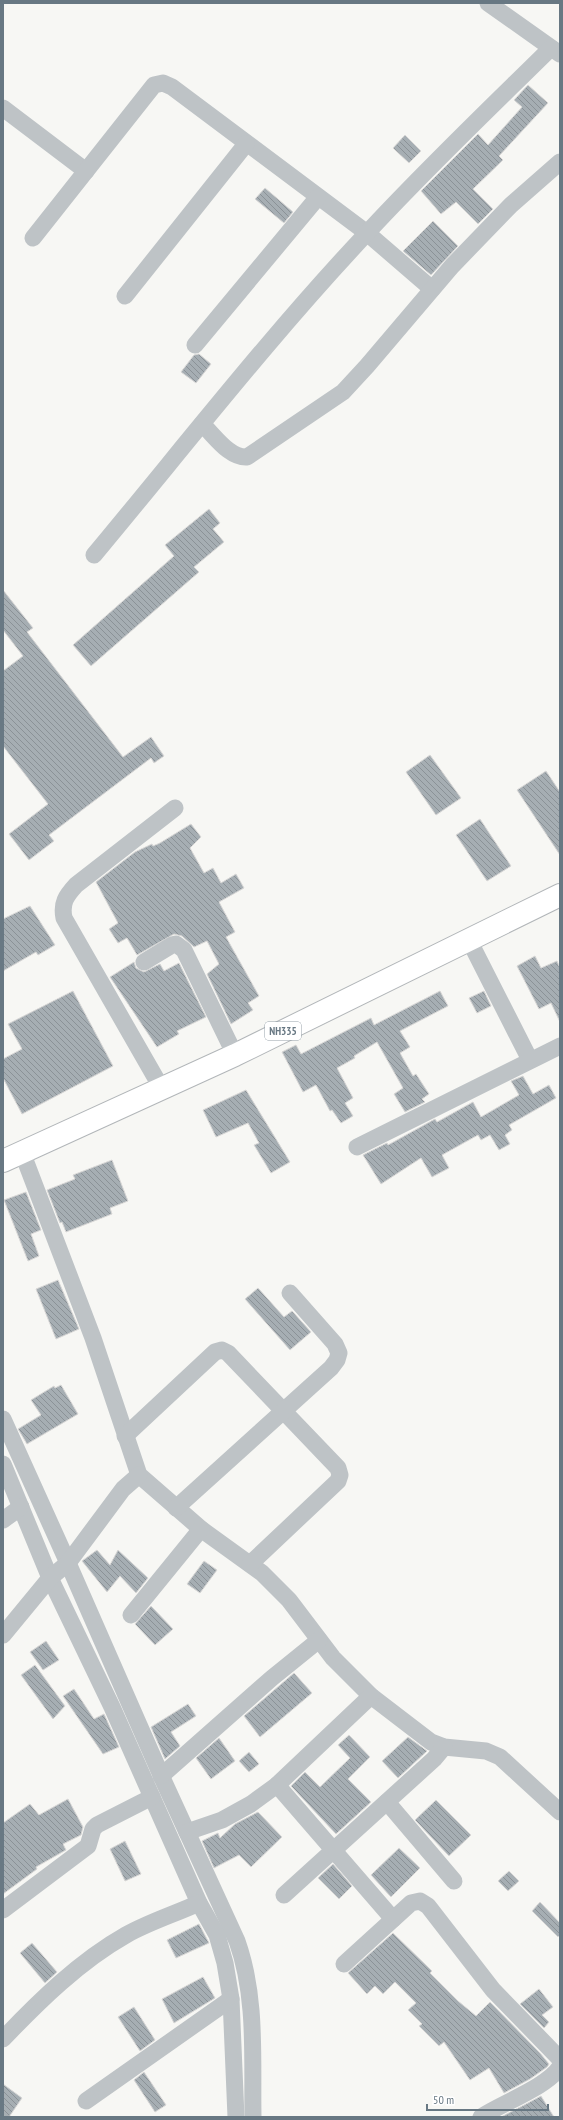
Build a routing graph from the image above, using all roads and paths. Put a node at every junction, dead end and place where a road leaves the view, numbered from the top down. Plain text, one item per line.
1 (500, 6) edge
2 (556, 51) edge
3 (3, 108) edge
4 (246, 144) junction
5 (560, 162) edge
6 (86, 172) junction
7 (318, 197) junction
8 (367, 233) junction
9 (33, 238) dead end
10 (432, 289) junction
11 (125, 296) dead end
12 (196, 345) dead end
13 (202, 424) junction
14 (94, 555) dead end
15 (175, 808) dead end
16 (560, 895) edge
17 (470, 940) junction
18 (144, 962) dead end
19 (560, 1046) edge
20 (235, 1055) junction
21 (530, 1060) junction
22 (162, 1088) junction
23 (357, 1147) dead end
24 (22, 1152) junction
25 (3, 1161) edge
26 (290, 1293) dead end
27 (284, 1410) junction
28 (3, 1419) edge
29 (125, 1436) junction
30 (3, 1464) edge
31 (139, 1475) junction
32 (21, 1507) junction
33 (176, 1508) junction
34 (3, 1520) edge
35 (201, 1529) junction
36 (250, 1564) junction
37 (59, 1571) junction
38 (131, 1615) dead end
39 (3, 1635) edge
40 (319, 1640) junction
41 (371, 1696) junction
42 (444, 1747) junction
43 (162, 1776) junction
44 (277, 1785) junction
45 (152, 1797) junction
46 (387, 1802) junction
47 (560, 1812) edge
48 (187, 1832) junction
49 (335, 1850) junction
50 (454, 1882) dead end
51 (284, 1895) dead end
52 (199, 1903) junction
53 (3, 1910) edge
54 (393, 1919) junction
55 (344, 1964) dead end
56 (231, 1999) junction
57 (3, 2039) edge
58 (560, 2059) edge
59 (560, 2067) edge
60 (86, 2101) dead end
61 (236, 2117) edge
62 (253, 2117) edge
63 (481, 2117) edge

1 - 2 street
2 - 8 street
3 - 6 street
4 - 6 street
4 - 7 street
4 - 11 street
5 - 10 street
6 - 9 street
7 - 8 street
7 - 12 street
8 - 10 street
8 - 13 street
10 - 13 street
13 - 14 street
15 - 22 street
16 - 17 highway, NH335
17 - 20 highway, NH335
17 - 21 street
18 - 20 street
19 - 21 street
20 - 22 highway, NH335
21 - 23 street
22 - 24 highway, NH335
24 - 25 highway, NH335
24 - 29 street
26 - 27 street
27 - 29 street
27 - 33 street
27 - 36 street
28 - 37 street
29 - 31 street
30 - 32 street
31 - 33 street
31 - 37 street
32 - 34 street
32 - 37 street
33 - 35 street
35 - 36 street
35 - 38 street
36 - 40 street
37 - 39 street
37 - 43 street
37 - 45 street
40 - 41 street
40 - 43 street
41 - 42 street
41 - 44 street
42 - 46 street
42 - 47 street
43 - 48 street
44 - 48 street
44 - 49 street
45 - 52 street
45 - 53 street
46 - 49 street
46 - 50 street
48 - 62 street
49 - 51 street
49 - 54 street
52 - 56 street
52 - 57 street
54 - 55 street
54 - 58 street
56 - 60 street
56 - 61 street
59 - 63 street

